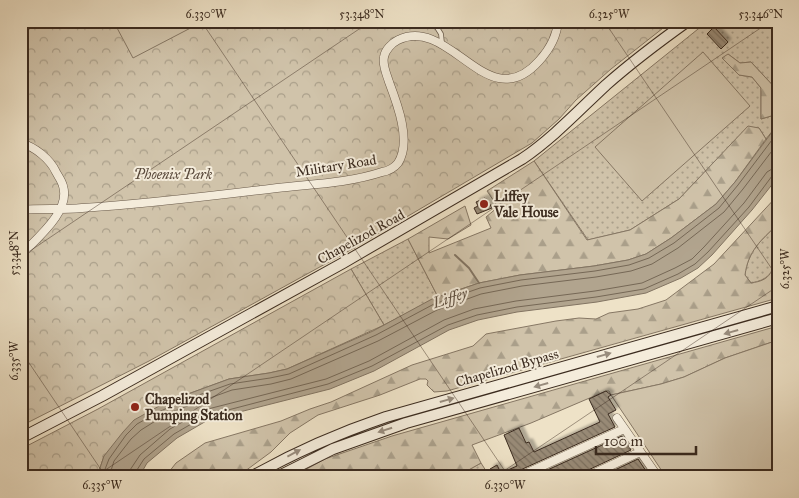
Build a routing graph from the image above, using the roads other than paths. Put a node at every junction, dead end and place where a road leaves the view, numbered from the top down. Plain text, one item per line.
1 (29, 21) edge
2 (432, 21) edge
3 (558, 21) edge
4 (688, 21) edge
5 (21, 35) edge
6 (442, 44) junction
7 (21, 143) edge
8 (21, 210) edge
9 (60, 210) junction
10 (21, 255) edge
11 (778, 306) edge
12 (778, 318) edge
13 (617, 418) dead end
14 (624, 429) junction
15 (21, 438) edge
16 (640, 452) junction
17 (252, 477) edge
18 (277, 477) edge
19 (518, 477) edge
20 (586, 477) edge
21 (658, 477) edge

1 - 5 street
2 - 6 lane
3 - 6 street, Military Road
4 - 15 main road, Chapelizod Road
6 - 9 street, Military Road
7 - 9 street
8 - 9 street, Military Road
9 - 10 street
17 -> 11 main road, Chapelizod Bypass
12 -> 18 main road, Chapelizod Bypass
13 - 14 street
14 - 16 street
14 - 19 street
16 - 20 street
16 - 21 street

